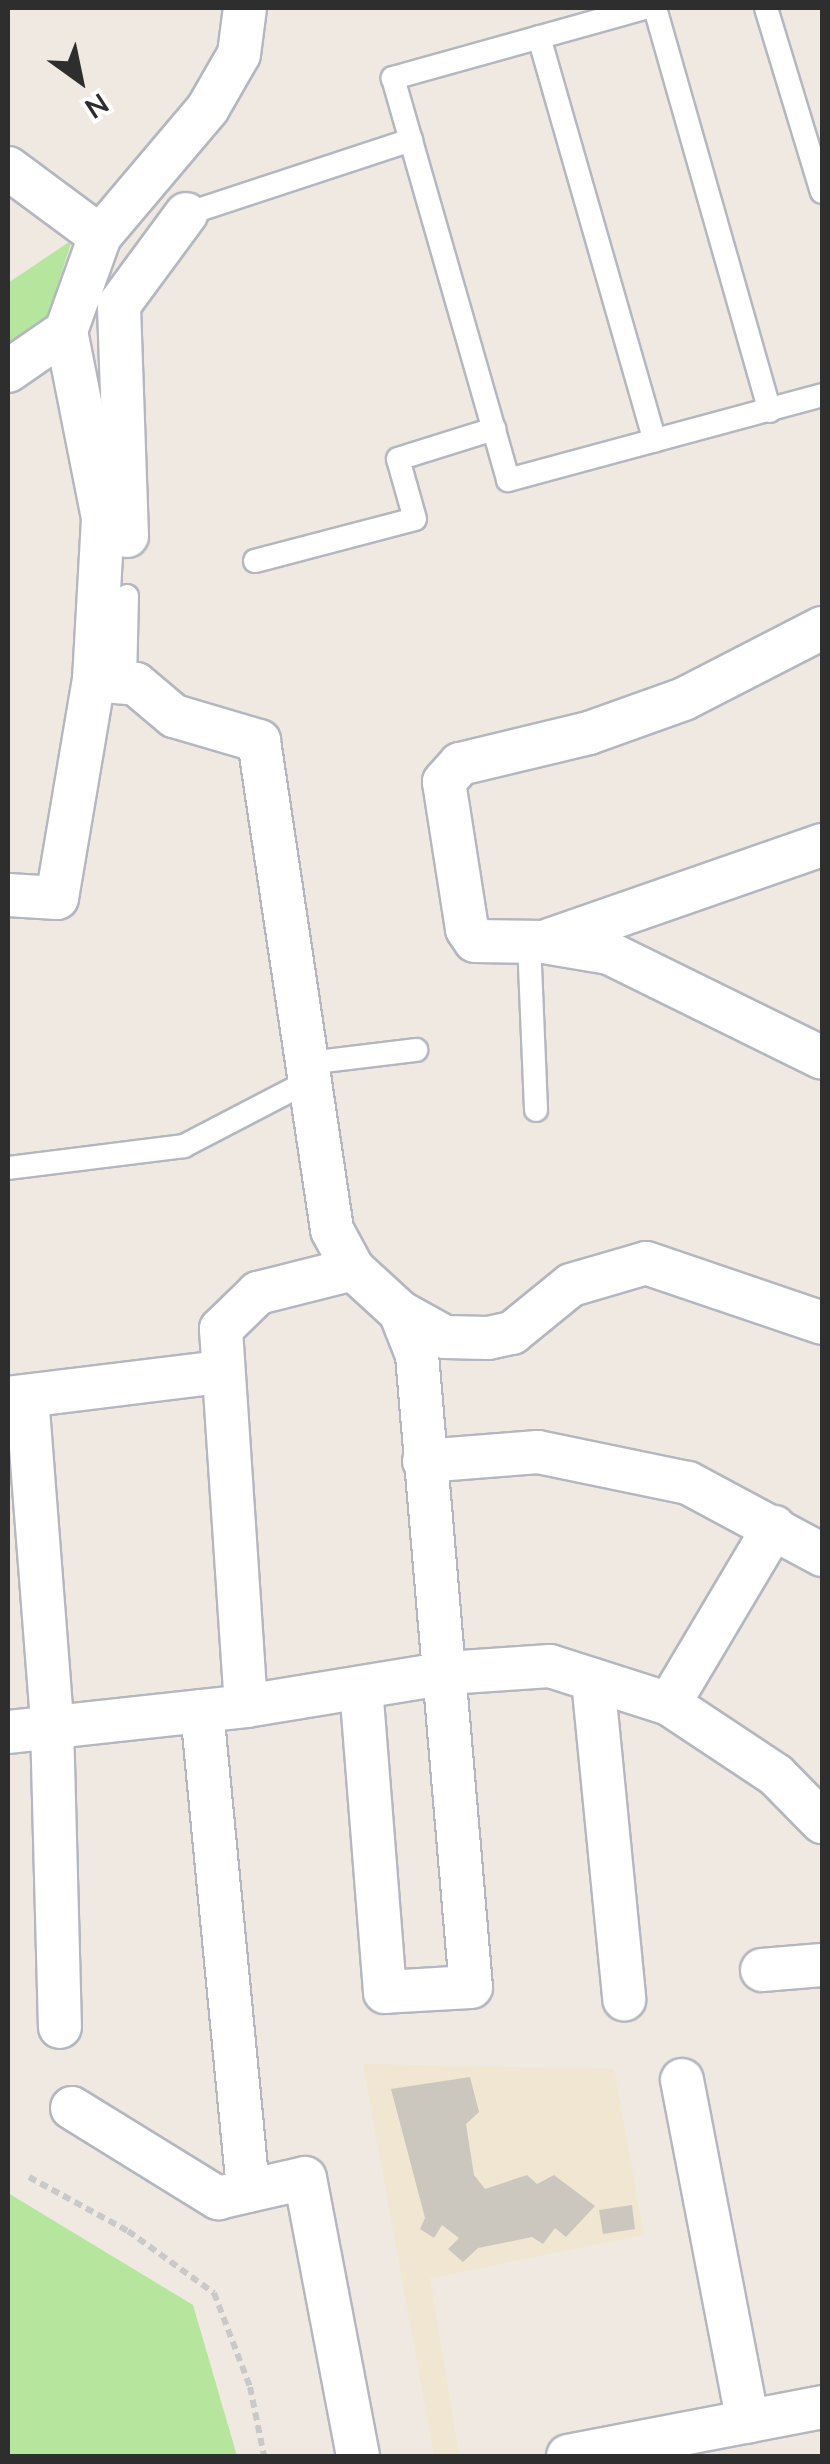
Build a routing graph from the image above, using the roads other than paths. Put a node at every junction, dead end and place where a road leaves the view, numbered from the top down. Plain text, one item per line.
1 (245, 8) edge
2 (644, 8) edge
3 (655, 8) edge
4 (766, 8) edge
5 (539, 37) junction
6 (411, 140) junction
7 (8, 168) edge
8 (822, 192) edge
9 (186, 214) joint
10 (100, 236) junction
11 (66, 330) junction
12 (8, 371) edge
13 (822, 396) edge
14 (770, 411) junction
15 (494, 429) junction
16 (655, 442) junction
17 (255, 561) dead end
18 (127, 596) joint
19 (822, 628) edge
20 (110, 682) junction
21 (822, 845) edge
22 (8, 895) edge
23 (536, 942) junction
24 (416, 1050) dead end
25 (822, 1058) edge
26 (308, 1072) junction
27 (536, 1110) dead end
28 (8, 1168) edge
29 (353, 1269) junction
30 (400, 1312) junction
31 (822, 1323) edge
32 (220, 1372) junction
33 (18, 1397) edge
34 (424, 1461) junction
35 (774, 1527) junction
36 (822, 1555) edge
37 (446, 1673) junction
38 (592, 1680) junction
39 (362, 1688) junction
40 (669, 1704) junction
41 (246, 1706) junction
42 (202, 1711) junction
43 (52, 1724) junction
44 (8, 1732) edge
45 (822, 1822) edge
46 (822, 1965) edge
47 (762, 1970) dead end
48 (624, 1999) dead end
49 (60, 2026) dead end
50 (682, 2080) dead end
51 (72, 2108) dead end
52 (248, 2191) junction
53 (822, 2407) edge
54 (757, 2432) edge
55 (612, 2452) edge
56 (358, 2456) edge
57 (568, 2456) edge

1 - 10 street
2 - 5 lane
3 - 14 lane
4 - 8 lane
5 - 6 lane
5 - 16 lane
6 - 9 lane
6 - 15 lane
7 - 10 street
9 - 18 street
10 - 11 street
11 - 12 street
11 - 20 street
13 - 14 lane
14 - 16 lane
15 - 16 lane
15 - 17 lane
18 - 20 lane
19 - 23 street
20 - 22 street
20 - 26 street
21 - 23 street
23 - 25 street
23 - 27 lane
24 - 26 lane
26 - 28 lane
26 - 29 street
29 - 30 street
29 - 32 street
30 - 31 street
30 - 34 street
32 - 33 street
32 - 41 street
33 - 43 street
34 - 35 street
34 - 37 street
35 - 36 street
35 - 40 street
37 - 38 street
37 - 39 street
37 - 39 street
38 - 40 street
38 - 48 street
39 - 41 street
40 - 45 street
41 - 42 street
42 - 43 street
42 - 52 street
43 - 44 street
43 - 49 street
46 - 47 street
50 - 54 street
51 - 52 street
52 - 56 street
53 - 54 street
54 - 55 street
55 - 57 street

